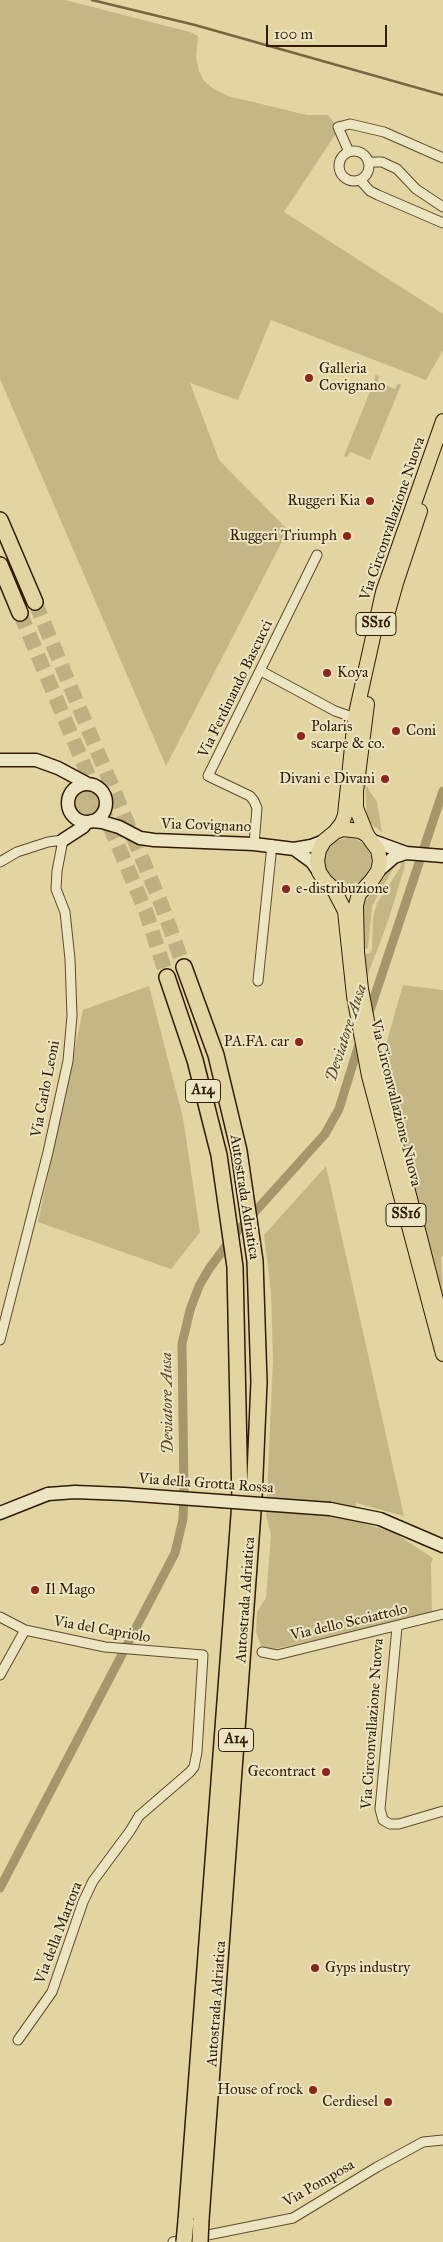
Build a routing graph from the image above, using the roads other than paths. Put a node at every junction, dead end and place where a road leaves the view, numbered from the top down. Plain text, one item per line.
1 (349, 152) junction
2 (443, 158) edge
3 (368, 162) junction
4 (360, 180) junction
5 (443, 207) edge
6 (421, 214) junction
7 (443, 223) edge
8 (443, 230) edge
9 (443, 420) edge
10 (443, 448) edge
11 (0, 520) edge
12 (317, 555) dead end
13 (0, 565) edge
14 (35, 602) tunnel mouth
15 (20, 613) tunnel mouth
16 (261, 672) junction
17 (355, 718) junction
18 (0, 760) edge
19 (58, 768) junction
20 (88, 784) junction
21 (70, 796) junction
22 (106, 804) junction
23 (72, 813) junction
24 (89, 822) junction
25 (119, 827) junction
26 (335, 832) junction
27 (370, 838) junction
28 (63, 840) junction
29 (324, 841) junction
30 (254, 844) junction
31 (272, 845) junction
32 (294, 849) junction
33 (406, 853) junction
34 (443, 856) edge
35 (0, 862) edge
36 (378, 871) junction
37 (319, 872) junction
38 (364, 887) junction
39 (333, 888) junction
40 (184, 967) tunnel mouth
41 (167, 977) tunnel mouth
42 (258, 981) dead end
43 (357, 993) junction
44 (372, 1070) junction
45 (443, 1327) edge
46 (0, 1340) edge
47 (443, 1354) edge
48 (0, 1513) edge
49 (409, 1531) junction
50 (443, 1537) edge
51 (443, 1546) edge
52 (443, 1555) edge
53 (443, 1614) edge
54 (0, 1617) edge
55 (397, 1627) junction
56 (25, 1630) junction
57 (262, 1652) dead end
58 (203, 1655) joint
59 (0, 1675) edge
60 (443, 1812) edge
61 (18, 2040) dead end
62 (443, 2140) edge
63 (173, 2242) edge
64 (184, 2242) edge
65 (200, 2242) edge

1 - 2 street
1 - 3 street
1 - 4 street
3 - 4 street
3 - 5 street
4 - 6 street
6 - 7 street
6 - 8 street
9 - 17 main road, Via Circonvallazione Nuova / SS16
10 - 27 main road, Via Circonvallazione Nuova / SS16
11 - 14 highway
12 - 16 street, Via Ferdinando Bascucci
13 - 15 highway
16 - 17 street
16 - 30 street, Via Ferdinando Bascucci
17 - 26 main road, Via Circonvallazione Nuova / SS16
18 - 19 street
19 - 20 street
19 - 21 street
20 - 21 street
20 - 22 street
21 - 23 street
22 - 24 street
22 - 25 street
23 - 24 street
23 - 28 street
24 - 25 street, Via Covignano
24 - 28 street
25 - 30 street, Via Covignano
26 - 27 main road
26 - 29 main road, Via Circonvallazione Nuova / SS16
27 - 33 street
27 - 36 main road, Via Circonvallazione Nuova / SS16
28 - 35 street
28 - 46 street, Via Carlo Leoni
29 - 32 street, Via Covignano
29 - 37 main road
30 - 31 street, Via Covignano
31 - 32 street, Via Covignano
31 - 42 street
32 - 37 street, Via Covignano
33 - 34 street
33 - 36 street
36 - 38 main road, Via Circonvallazione Nuova / SS16
37 - 39 main road, Via Circonvallazione Nuova / SS16
38 - 39 main road
38 - 43 main road, Via Circonvallazione Nuova / SS16
39 - 43 main road, Via Circonvallazione Nuova / SS16
40 - 65 highway, Autostrada Adriatica / A14, bridge
41 - 64 highway, Autostrada Adriatica / A14, bridge
43 - 44 main road, Via Circonvallazione Nuova / SS16
44 - 45 main road, Via Circonvallazione Nuova / SS16
44 - 47 main road, Via Circonvallazione Nuova / SS16
48 - 49 street, Via della Grotta Rossa, bridge
49 - 50 street
49 - 51 street, Via della Grotta Rossa
49 - 52 street, Via della Grotta Rossa
53 - 55 street, Via dello Scoiattolo
54 - 56 street, Via del Capriolo
55 - 57 street, Via dello Scoiattolo
55 - 60 street, Via Circonvallazione Nuova
56 - 58 street, Via del Capriolo
56 - 59 street
58 - 61 street, Via della Martora
62 - 63 street, Via Pomposa

